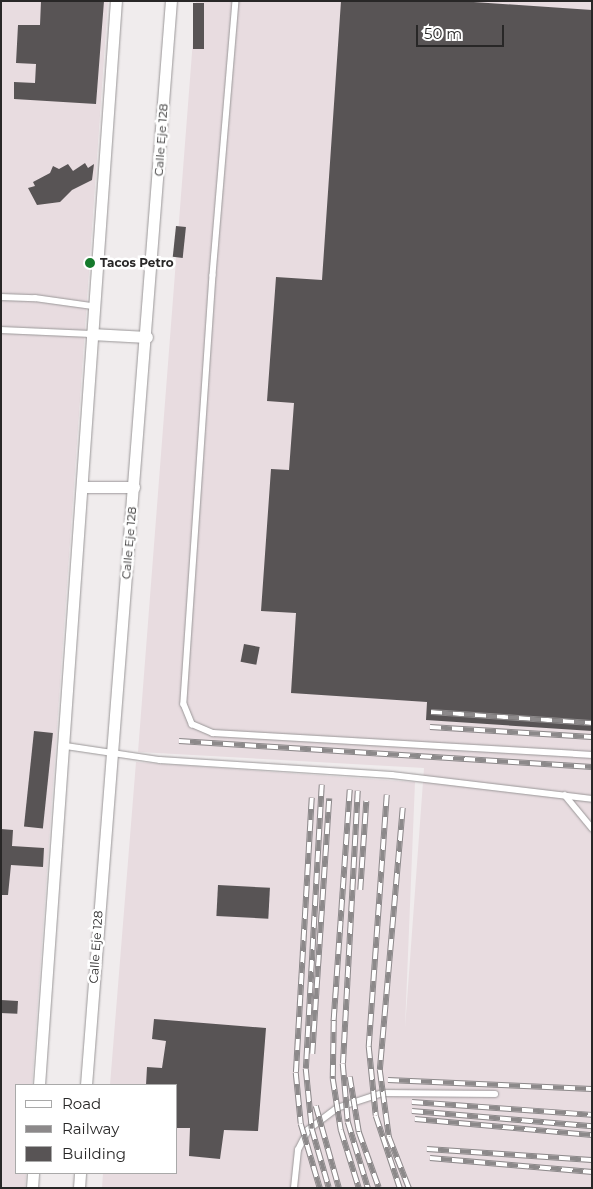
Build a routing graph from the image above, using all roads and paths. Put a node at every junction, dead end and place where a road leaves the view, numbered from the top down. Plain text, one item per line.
1 (116, 1) edge
2 (171, 1) edge
3 (236, 1) edge
4 (1, 297) edge
5 (92, 306) junction
6 (1, 330) edge
7 (91, 334) junction
8 (147, 337) junction
9 (82, 487) junction
10 (134, 487) junction
11 (66, 746) junction
12 (110, 754) junction
13 (592, 755) edge
14 (565, 796) junction
15 (592, 799) edge
16 (592, 828) edge
17 (39, 1084) edge
18 (86, 1084) edge
19 (495, 1094) dead end
20 (33, 1174) edge
21 (80, 1174) edge
22 (32, 1188) edge
23 (79, 1188) edge
24 (294, 1188) edge

1 - 5 street
2 - 8 street, Calle Eje 128
3 - 13 lane
4 - 5 lane
5 - 7 street
6 - 7 lane
7 - 8 street
7 - 9 street
8 - 10 street, Calle Eje 128
9 - 10 street
9 - 11 street
10 - 12 street, Calle Eje 128
11 - 12 lane
11 - 17 street
12 - 14 lane
12 - 18 street, Calle Eje 128
14 - 15 lane
14 - 16 lane
19 - 24 lane
20 - 22 street
21 - 23 street

